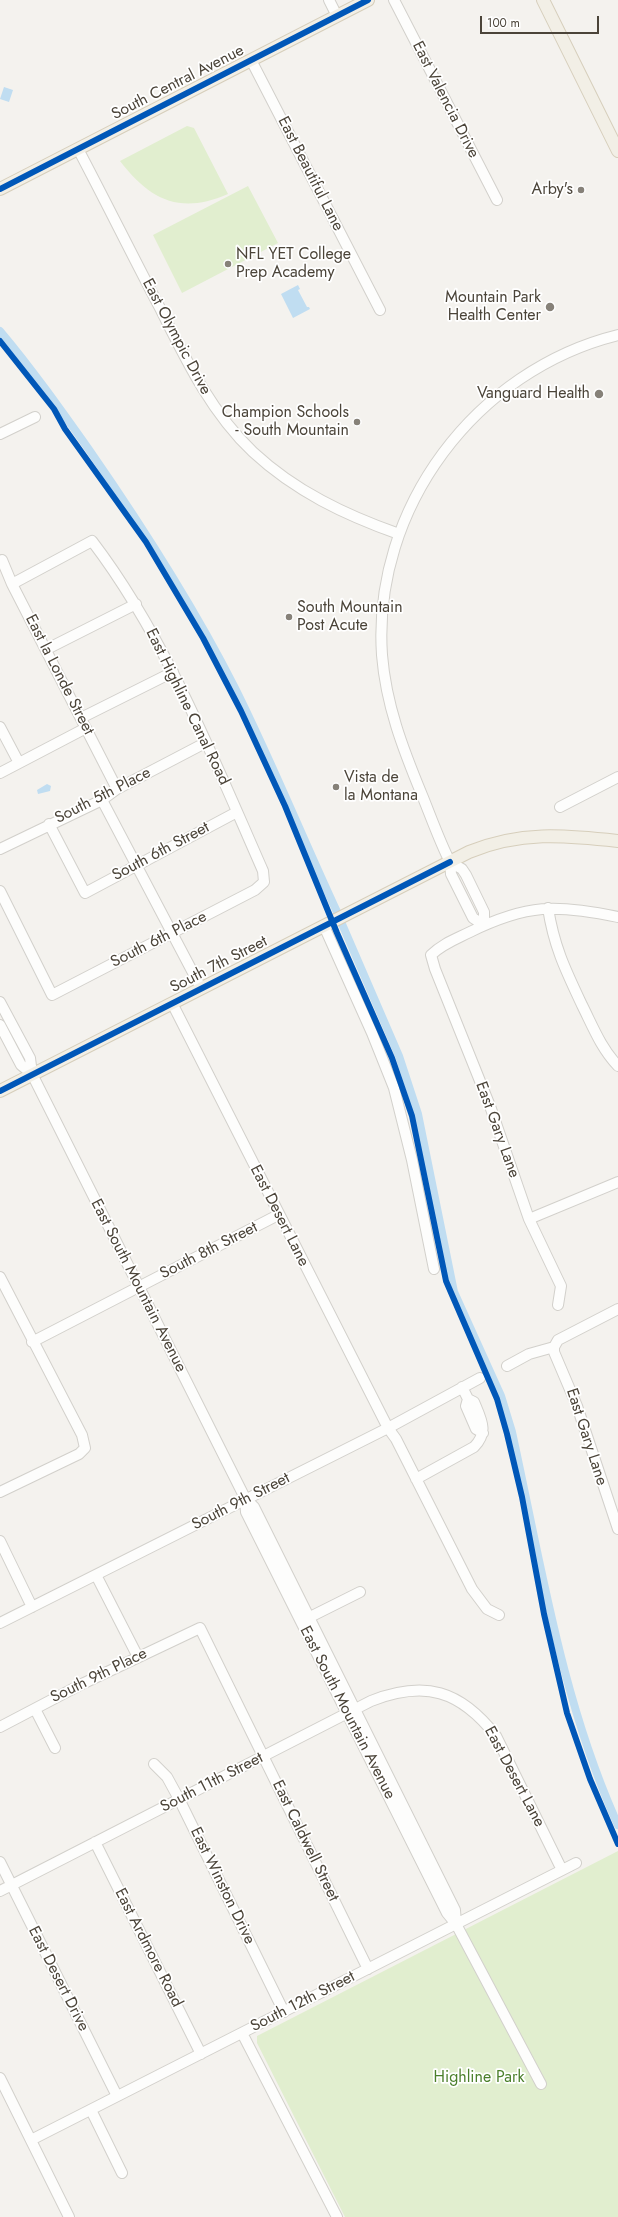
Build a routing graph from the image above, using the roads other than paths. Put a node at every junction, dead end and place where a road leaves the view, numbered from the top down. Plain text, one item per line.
1 (329, 0) edge
2 (368, 0) edge
3 (394, 0) edge
4 (542, 0) edge
5 (337, 16) junction
6 (251, 60) junction
7 (78, 149) junction
8 (618, 151) edge
9 (0, 189) edge
10 (497, 200) dead end
11 (380, 310) dead end
12 (618, 335) edge
13 (35, 417) dead end
14 (0, 434) edge
15 (399, 534) junction
16 (1, 561) edge
17 (12, 584) junction
18 (136, 604) junction
19 (47, 649) junction
20 (173, 672) junction
21 (81, 718) junction
22 (0, 727) edge
23 (86, 728) junction
24 (205, 743) junction
25 (19, 763) junction
26 (0, 773) edge
27 (618, 777) edge
28 (117, 789) junction
29 (102, 800) junction
30 (560, 807) dead end
31 (237, 812) junction
32 (49, 824) junction
33 (618, 841) edge
34 (0, 850) edge
35 (450, 862) junction
36 (137, 864) junction
37 (264, 882) joint
38 (0, 891) edge
39 (477, 898) junction
40 (465, 904) junction
41 (548, 908) junction
42 (618, 917) edge
43 (484, 925) junction
44 (324, 926) junction
45 (173, 932) junction
46 (201, 988) junction
47 (0, 1002) edge
48 (172, 1003) junction
49 (0, 1025) edge
50 (618, 1066) edge
51 (32, 1074) junction
52 (0, 1090) edge
53 (618, 1182) edge
54 (278, 1215) junction
55 (529, 1219) junction
56 (434, 1269) dead end
57 (0, 1277) edge
58 (138, 1288) junction
59 (558, 1304) dead end
60 (618, 1309) edge
61 (32, 1342) junction
62 (554, 1347) junction
63 (507, 1366) dead end
64 (480, 1378) dead end
65 (462, 1387) junction
66 (388, 1428) junction
67 (416, 1479) junction
68 (0, 1492) edge
69 (246, 1498) junction
70 (618, 1529) edge
71 (0, 1541) edge
72 (96, 1575) junction
73 (360, 1592) dead end
74 (32, 1607) junction
75 (498, 1615) dead end
76 (305, 1619) junction
77 (0, 1623) edge
78 (200, 1628) joint
79 (138, 1657) junction
80 (428, 1690) joint
81 (35, 1709) junction
82 (351, 1712) junction
83 (0, 1727) edge
84 (55, 1748) dead end
85 (263, 1756) junction
86 (154, 1764) dead end
87 (179, 1799) junction
88 (95, 1842) junction
89 (0, 1862) edge
90 (576, 1863) dead end
91 (562, 1870) junction
92 (11, 1885) junction
93 (0, 1891) edge
94 (456, 1924) junction
95 (368, 1969) junction
96 (284, 2012) junction
97 (242, 2033) junction
98 (202, 2054) junction
99 (0, 2078) edge
100 (541, 2084) dead end
101 (117, 2096) junction
102 (90, 2110) junction
103 (31, 2140) junction
104 (122, 2173) dead end
105 (69, 2217) edge
106 (337, 2217) edge

1 - 5 street
2 - 5 main road, South Central Avenue
3 - 10 street, East Valencia Drive
4 - 8 main road
5 - 6 main road, South Central Avenue
6 - 7 main road, South Central Avenue
6 - 11 street, East Beautiful Lane
7 - 9 main road, South Central Avenue
7 - 15 street, East Olympic Drive
12 - 15 street
13 - 14 street
15 - 35 street
16 - 17 street, East la Londe Street
17 - 18 street, East Highline Canal Road
17 - 19 street, East la Londe Street
18 - 19 street
18 - 20 street, East Highline Canal Road
19 - 21 street, East la Londe Street
20 - 21 street
20 - 24 street, East Highline Canal Road
21 - 23 street, East la Londe Street
22 - 25 street
23 - 25 street
23 - 28 street, East la Londe Street
24 - 28 street, South 5th Place
24 - 31 street, East Highline Canal Road
25 - 26 street
27 - 30 street
28 - 29 street, South 5th Place
29 - 32 street, South 5th Place
29 - 36 street
31 - 36 street, South 6th Street
31 - 37 street, East Highline Canal Road
32 - 34 street, South 5th Place
32 - 36 street, South 6th Street
33 - 35 main road, South 7th Street
35 - 39 street
35 - 40 street
35 - 44 main road, South 7th Street
36 - 45 street
37 - 45 street, South 6th Place
38 - 45 street, South 6th Place
39 - 40 street
39 - 43 street
40 - 43 street
41 - 42 street
41 - 43 street
41 - 50 street
43 - 55 street, East Gary Lane
44 - 46 main road, South 7th Street
44 - 56 street
45 - 46 street
46 - 48 main road, South 7th Street
47 - 51 street, East South Mountain Avenue
48 - 51 main road, South 7th Street
48 - 54 street, East Desert Lane
49 - 51 street, East South Mountain Avenue
51 - 52 main road, South 7th Street
51 - 58 street, East South Mountain Avenue
53 - 55 street
54 - 58 street, South 8th Street
54 - 66 street, East Desert Lane
55 - 59 street, East Gary Lane
57 - 61 street
58 - 61 street, South 8th Street
58 - 69 street, East South Mountain Avenue
60 - 62 street
61 - 68 street
62 - 63 street
62 - 70 street, East Gary Lane
64 - 65 street, South 9th Street
65 - 66 street, South 9th Street
65 - 67 street
66 - 67 street, East Desert Lane
66 - 69 street, South 9th Street
67 - 75 street, East Desert Lane
69 - 72 street, South 9th Street
69 - 76 street, East South Mountain Avenue
71 - 74 street
72 - 74 street, South 9th Street
72 - 79 street
73 - 76 street
74 - 77 street, South 9th Street
76 - 82 street, East South Mountain Avenue
78 - 79 street, South 9th Place
78 - 85 street, East Caldwell Street
79 - 81 street, South 9th Place
80 - 82 street, South 11th Street
80 - 91 street, East Desert Lane
81 - 83 street, South 9th Place
81 - 84 street
82 - 85 street, South 11th Street
82 - 94 street, East South Mountain Avenue
85 - 87 street, South 11th Street
85 - 95 street, East Caldwell Street
86 - 87 street, East Winston Drive
87 - 88 street, South 11th Street
87 - 96 street, East Winston Drive
88 - 92 street, South 11th Street
88 - 98 street, East Ardmore Road
89 - 92 street, East Desert Drive
90 - 91 street, South 12th Street
91 - 94 street, South 12th Street
92 - 93 street, South 11th Street
92 - 101 street, East Desert Drive
94 - 95 street, South 12th Street
94 - 100 street, East South Mountain Avenue
95 - 96 street, South 12th Street
96 - 97 street, South 12th Street
97 - 98 street, South 12th Street
97 - 106 street
98 - 101 street, South 12th Street
99 - 103 street
101 - 102 street, South 12th Street
102 - 103 street, South 12th Street
102 - 104 street
103 - 105 street

